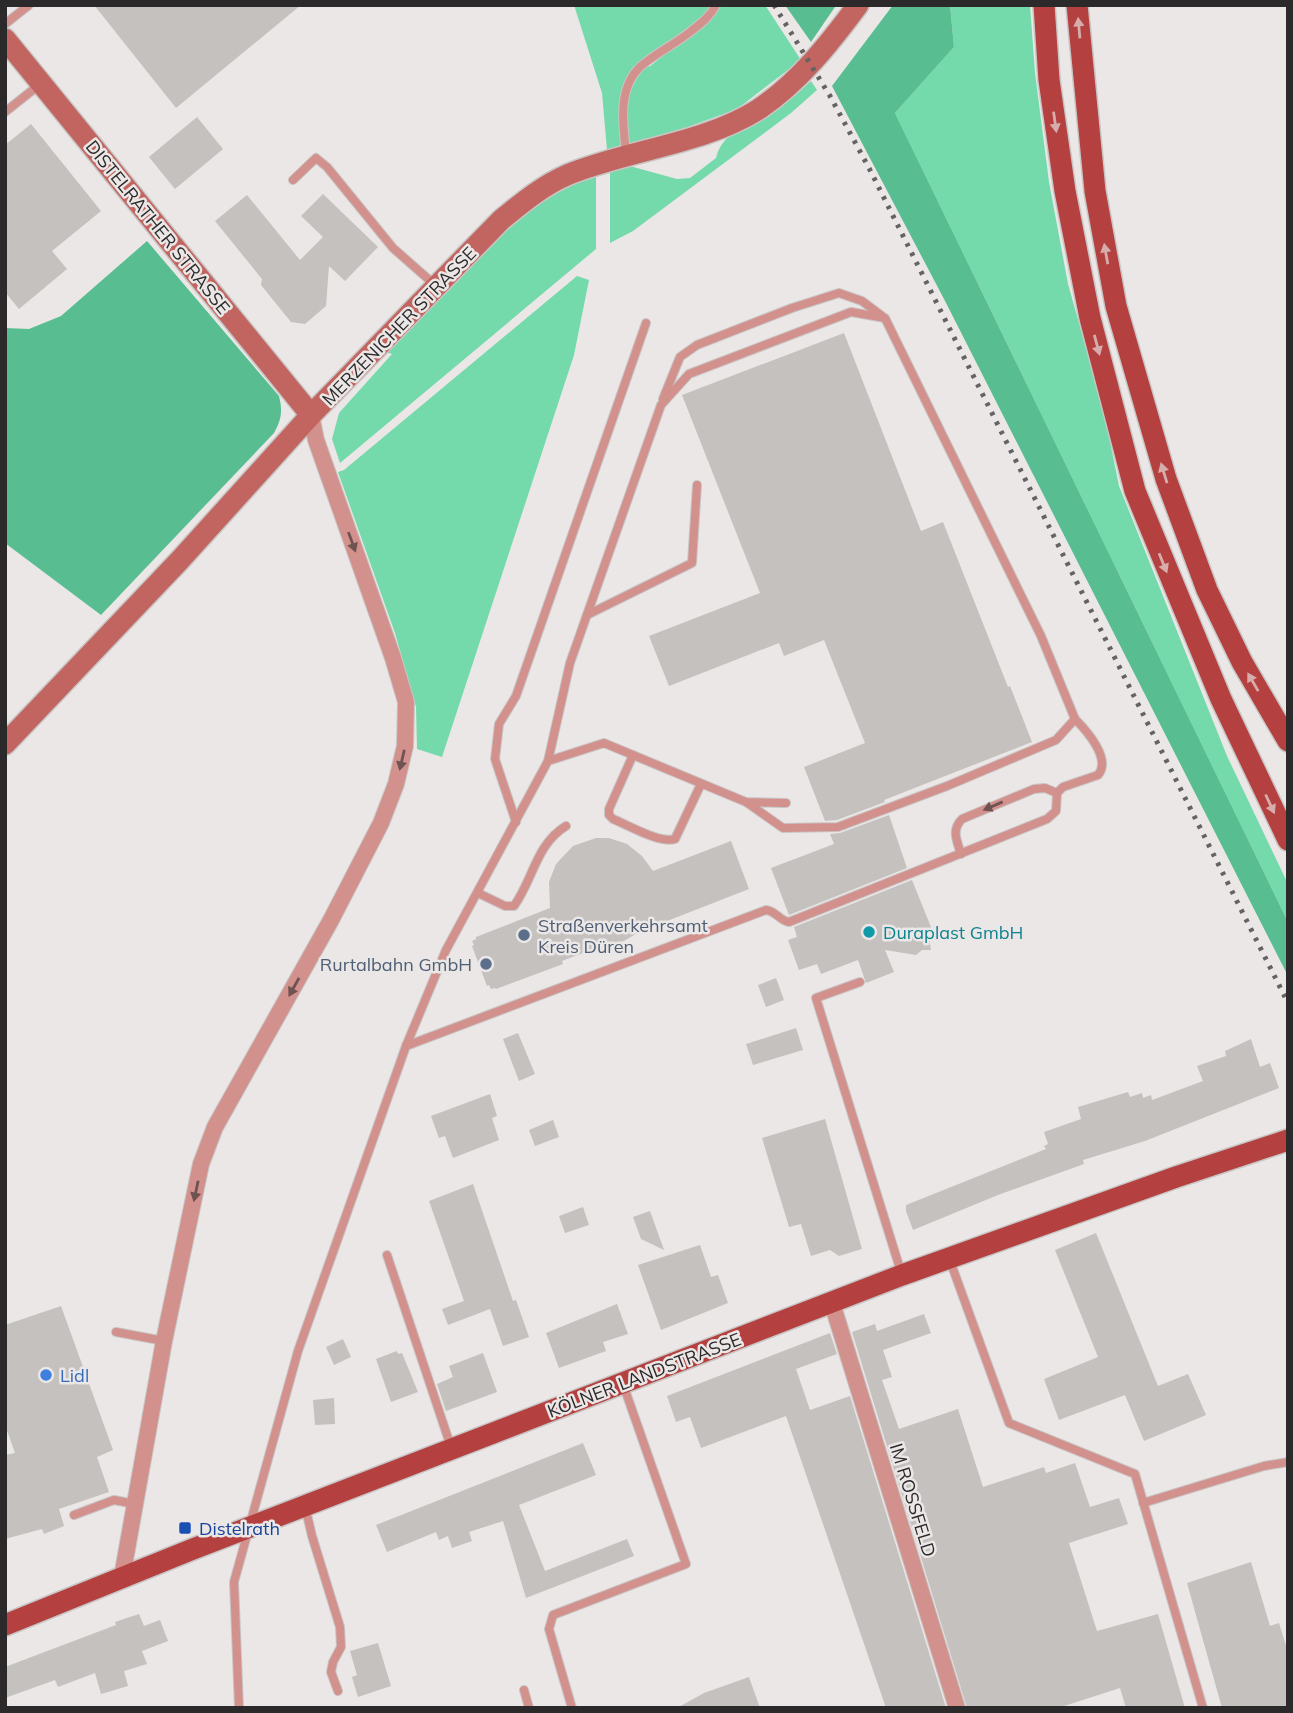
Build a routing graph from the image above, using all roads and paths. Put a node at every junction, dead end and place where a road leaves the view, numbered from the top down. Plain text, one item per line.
1 (29, 5) edge
2 (716, 5) edge
3 (858, 5) edge
4 (1044, 5) edge
5 (1077, 5) edge
6 (5, 24) edge
7 (5, 39) edge
8 (41, 83) junction
9 (5, 112) edge
10 (626, 156) junction
11 (293, 180) dead end
12 (437, 287) junction
13 (885, 318) junction
14 (646, 323) dead end
15 (661, 405) junction
16 (311, 415) junction
17 (697, 485) dead end
18 (587, 615) junction
19 (1075, 719) junction
20 (1288, 741) edge
21 (5, 744) edge
22 (633, 755) junction
23 (548, 761) junction
24 (701, 784) junction
25 (1057, 793) junction
26 (746, 802) junction
27 (786, 803) dead end
28 (516, 822) junction
29 (566, 826) dead end
30 (1288, 840) edge
31 (961, 854) junction
32 (478, 893) junction
33 (860, 982) dead end
34 (406, 1046) junction
35 (1288, 1140) edge
36 (387, 1255) dead end
37 (949, 1258) junction
38 (902, 1275) junction
39 (832, 1303) junction
40 (116, 1332) dead end
41 (164, 1340) junction
42 (623, 1384) junction
43 (452, 1450) junction
44 (1288, 1462) edge
45 (1143, 1503) junction
46 (135, 1504) junction
47 (306, 1506) junction
48 (74, 1515) dead end
49 (248, 1528) junction
50 (122, 1577) junction
51 (5, 1625) edge
52 (524, 1690) dead end
53 (338, 1691) dead end
54 (239, 1708) edge
55 (529, 1708) edge
56 (572, 1708) edge
57 (957, 1708) edge
58 (1203, 1708) edge

1 - 6 lane
2 - 10 lane
3 - 10 street, MERZENICHER STRASSE
4 -> 30 main road
20 -> 5 main road
7 - 8 street, DISTELRATHER STRASSE
8 - 9 lane
8 - 16 street, DISTELRATHER STRASSE
10 - 12 street, MERZENICHER STRASSE
11 - 12 lane
12 - 16 street, MERZENICHER STRASSE
13 - 15 lane
13 - 15 lane
13 - 19 lane
14 - 28 lane
15 - 18 lane
16 - 21 street, MERZENICHER STRASSE
16 -> 41 street
17 - 18 lane
18 - 23 lane
19 - 25 lane
19 - 26 lane
22 - 23 lane
22 - 24 lane
22 - 24 lane
23 - 28 lane
24 - 26 lane
25 - 31 lane
25 -> 31 lane
26 - 27 lane
28 - 32 lane
29 - 32 lane
31 - 34 lane
32 - 34 lane
33 - 38 lane
34 - 49 lane
35 - 37 main road, KÖLNER LANDSTRASSE
36 - 43 lane
37 - 38 main road, KÖLNER LANDSTRASSE
37 - 45 lane
38 - 39 main road, KÖLNER LANDSTRASSE
39 - 42 main road, KÖLNER LANDSTRASSE
39 - 57 street, IM ROSSFELD
40 - 41 lane
41 - 46 street
42 - 43 main road, KÖLNER LANDSTRASSE
42 - 56 lane
43 - 47 main road, KÖLNER LANDSTRASSE
44 - 45 lane
45 - 58 lane
46 - 48 lane
46 - 50 street
47 - 49 main road, KÖLNER LANDSTRASSE
47 - 53 lane
49 - 50 main road, KÖLNER LANDSTRASSE
49 - 54 lane
50 - 51 main road, KÖLNER LANDSTRASSE
52 - 55 lane

